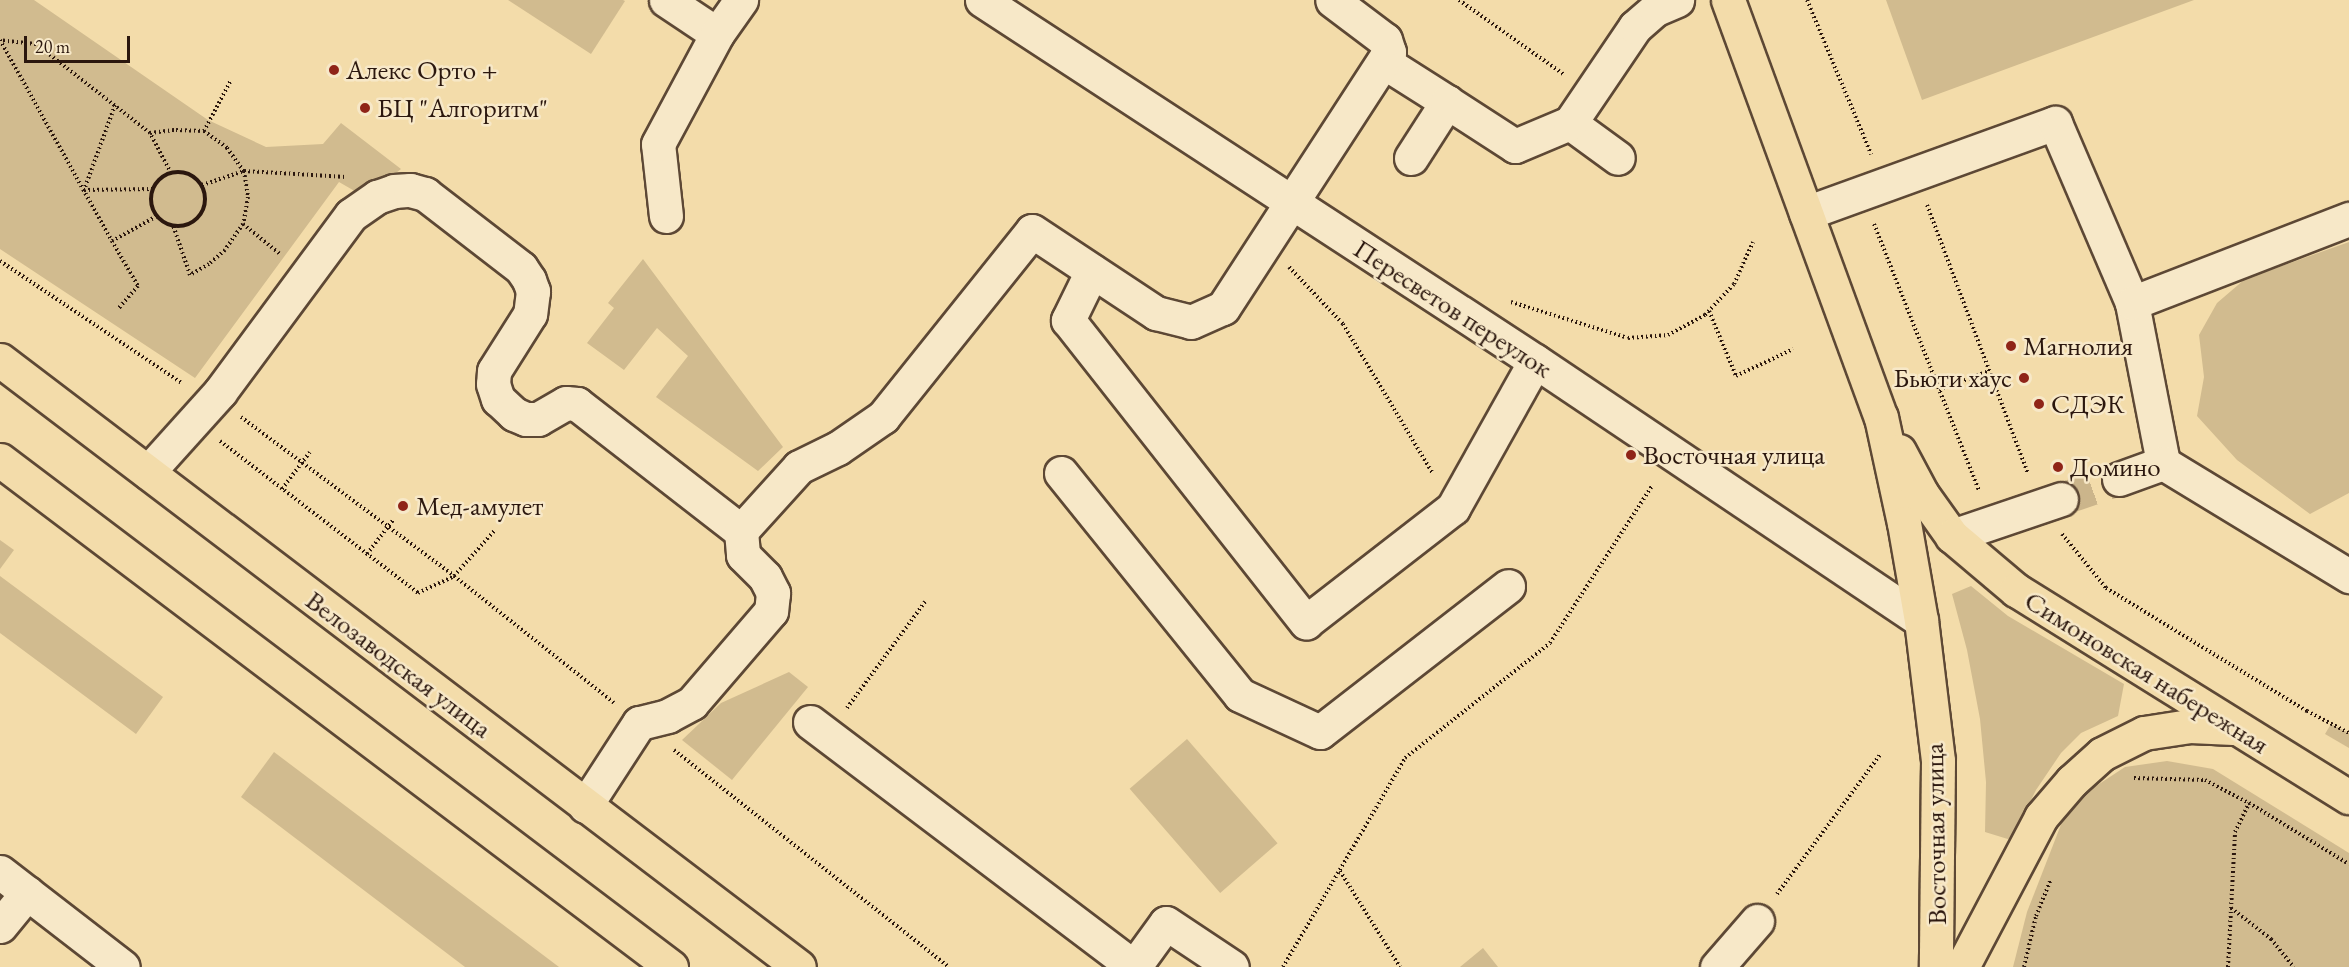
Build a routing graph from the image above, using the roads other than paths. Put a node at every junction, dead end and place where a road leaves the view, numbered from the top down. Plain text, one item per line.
1 (666, 0) edge
2 (741, 0) edge
3 (982, 0) edge
4 (1332, 0) edge
5 (1677, 0) edge
6 (1728, 0) edge
7 (717, 34) junction
8 (1384, 62) junction
9 (1447, 102) junction
10 (1570, 123) junction
11 (658, 144) junction
12 (1411, 158) dead end
13 (1618, 158) dead end
14 (686, 175) dead end
15 (1290, 203) junction
16 (1806, 213) junction
17 (666, 216) dead end
18 (2349, 219) edge
19 (1092, 271) junction
20 (2132, 303) junction
21 (0, 360) edge
22 (1535, 361) junction
23 (1881, 417) junction
24 (0, 460) edge
25 (2163, 463) junction
26 (148, 472) junction
27 (1061, 473) dead end
28 (2119, 478) tunnel mouth
29 (2061, 498) tunnel mouth
30 (741, 531) junction
31 (1952, 536) junction
32 (2349, 576) edge
33 (1508, 586) dead end
34 (1921, 620) junction
35 (2235, 728) junction
36 (819, 729) road end
37 (2349, 798) edge
38 (585, 806) junction
39 (0, 872) edge
40 (27, 893) junction
41 (1757, 921) road end
42 (0, 926) edge
43 (123, 967) edge
44 (671, 967) edge
45 (799, 967) edge
46 (1134, 967) edge
47 (1232, 967) edge
48 (1717, 967) edge
49 (1936, 967) edge
50 (1962, 967) edge

1 - 7 street
2 - 7 street
3 - 15 street, Пересветов переулок
4 - 8 street
5 - 10 street
6 - 16 main road, Восточная улица
7 - 11 street
8 - 9 street
8 - 15 street
9 - 10 street
9 - 12 street
10 - 13 street
11 - 14 street
11 - 17 street
15 - 19 street
15 - 22 street, Пересветов переулок
16 - 20 street
16 - 23 main road, Восточная улица
18 - 20 street
19 - 22 street
19 - 30 street
20 - 25 street
21 - 26 main road, Велозаводская улица
22 - 34 street, Пересветов переулок
23 - 31 main road, Восточная улица
23 - 34 main road, Восточная улица
24 - 44 main road
25 - 28 street
25 - 32 street
26 - 30 street
26 - 38 main road, Велозаводская улица
27 - 33 street
29 - 31 street
30 - 38 street
31 - 35 main road, Симоновская набережная
34 - 49 main road, Восточная улица
35 - 37 main road, Симоновская набережная
35 - 50 main road
36 - 46 street
38 - 45 main road, Велозаводская улица
39 - 40 street
40 - 42 street
40 - 43 street
41 - 48 street
46 - 47 street

